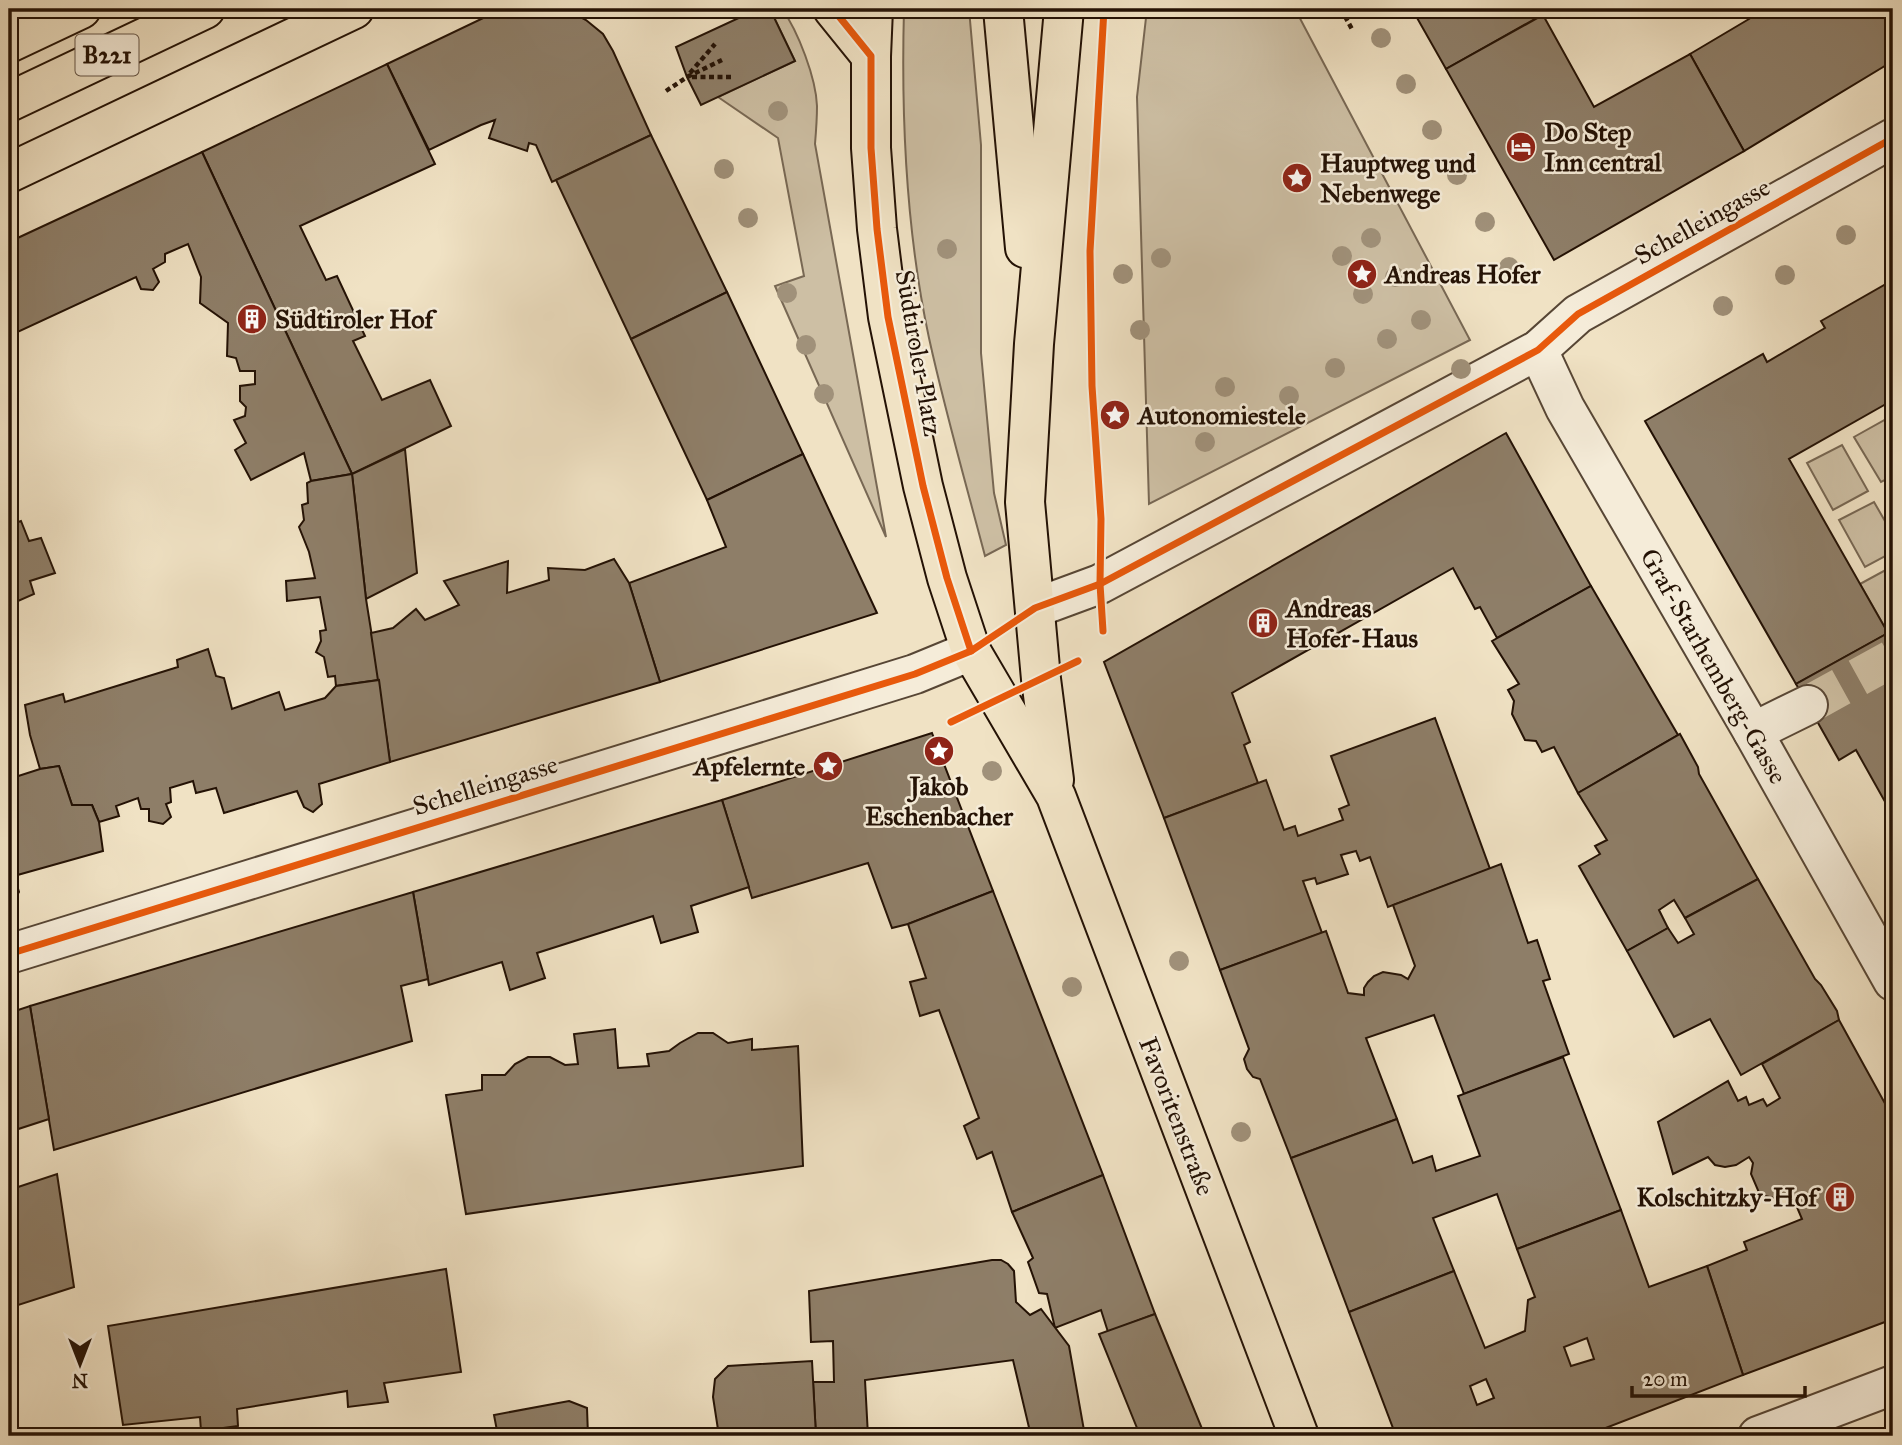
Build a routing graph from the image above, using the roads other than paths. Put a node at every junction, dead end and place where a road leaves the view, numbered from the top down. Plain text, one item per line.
1 (80, 9) edge
2 (205, 9) edge
3 (354, 9) edge
4 (833, 9) edge
5 (873, 9) edge
6 (1003, 9) edge
7 (1064, 9) edge
8 (9, 43) edge
9 (871, 56) junction
10 (9, 102) edge
11 (1893, 138) edge
12 (9, 173) edge
13 (1034, 344) junction
14 (1538, 350) junction
15 (1035, 608) junction
16 (971, 650) junction
17 (1808, 705) tunnel mouth
18 (1753, 732) junction
19 (1056, 796) junction
20 (9, 954) edge
21 (1893, 981) edge
22 (1893, 1385) edge
23 (1299, 1436) edge
24 (1758, 1436) edge

1 - 8 main road, B221
2 - 10 main road, B221
3 - 12 main road
4 - 9 main road
5 - 9 main road, Südtiroler Platz
6 - 13 main road
7 - 13 main road
9 - 16 main road, Südtiroler Platz
11 - 14 street, Schelleingasse
13 - 15 main road
14 - 15 street
14 - 18 street, Graf-Starhemberg-Gasse
15 - 19 main road, Favoritenstraße
16 - 19 main road, Favoritenstraße
16 - 20 street, Schelleingasse
17 - 18 street
18 - 21 street, Graf-Starhemberg-Gasse
19 - 23 main road, Favoritenstraße
22 - 24 street

